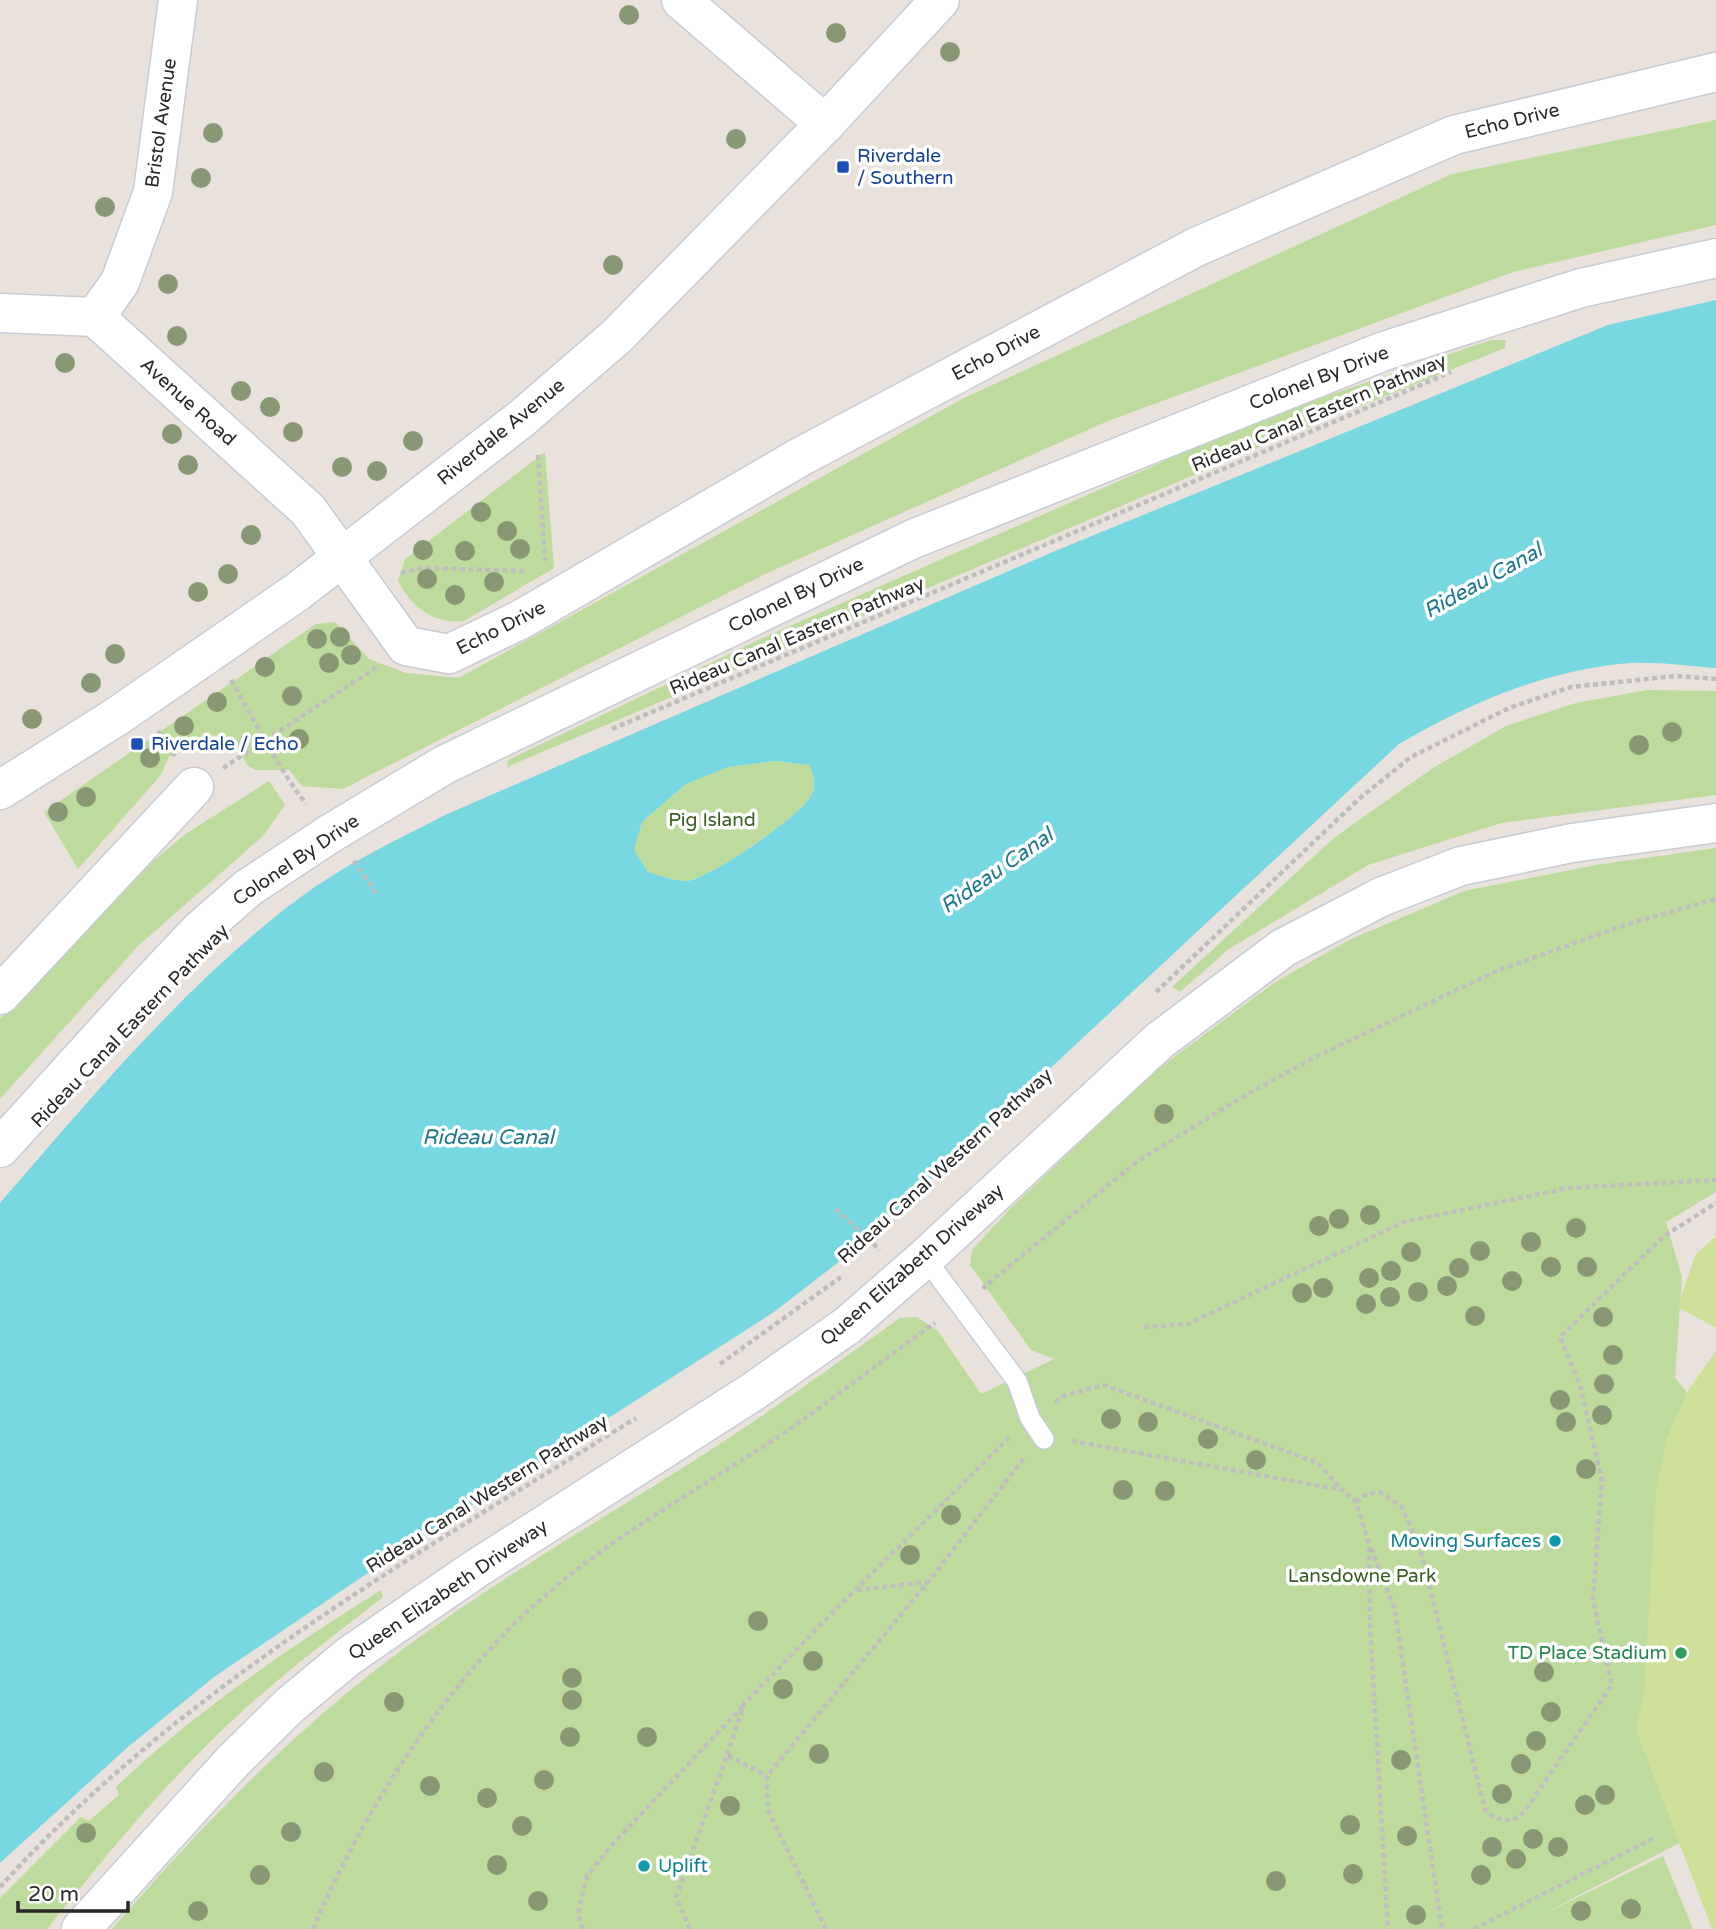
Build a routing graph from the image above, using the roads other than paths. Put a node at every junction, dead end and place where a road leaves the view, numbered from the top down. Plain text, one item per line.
1 (178, 0) edge
2 (681, 0) edge
3 (940, 0) edge
4 (1716, 72) edge
5 (825, 124) junction
6 (1716, 258) edge
7 (0, 313) edge
8 (94, 317) junction
9 (341, 559) junction
10 (194, 787) road end
11 (0, 790) edge
12 (1716, 822) edge
13 (0, 995) edge
14 (0, 1148) edge
15 (925, 1258) junction
16 (1044, 1439) road end
17 (81, 1929) edge

1 - 8 street, Bristol Avenue
2 - 5 street
3 - 5 street, Riverdale Avenue
4 - 9 street, Echo Drive
5 - 9 street, Riverdale Avenue
6 - 14 street, Colonel By Drive
7 - 8 street
8 - 9 street, Avenue Road
9 - 11 street, Riverdale Avenue
10 - 13 street
12 - 15 street, Queen Elizabeth Driveway
15 - 16 lane
15 - 17 street, Queen Elizabeth Driveway

